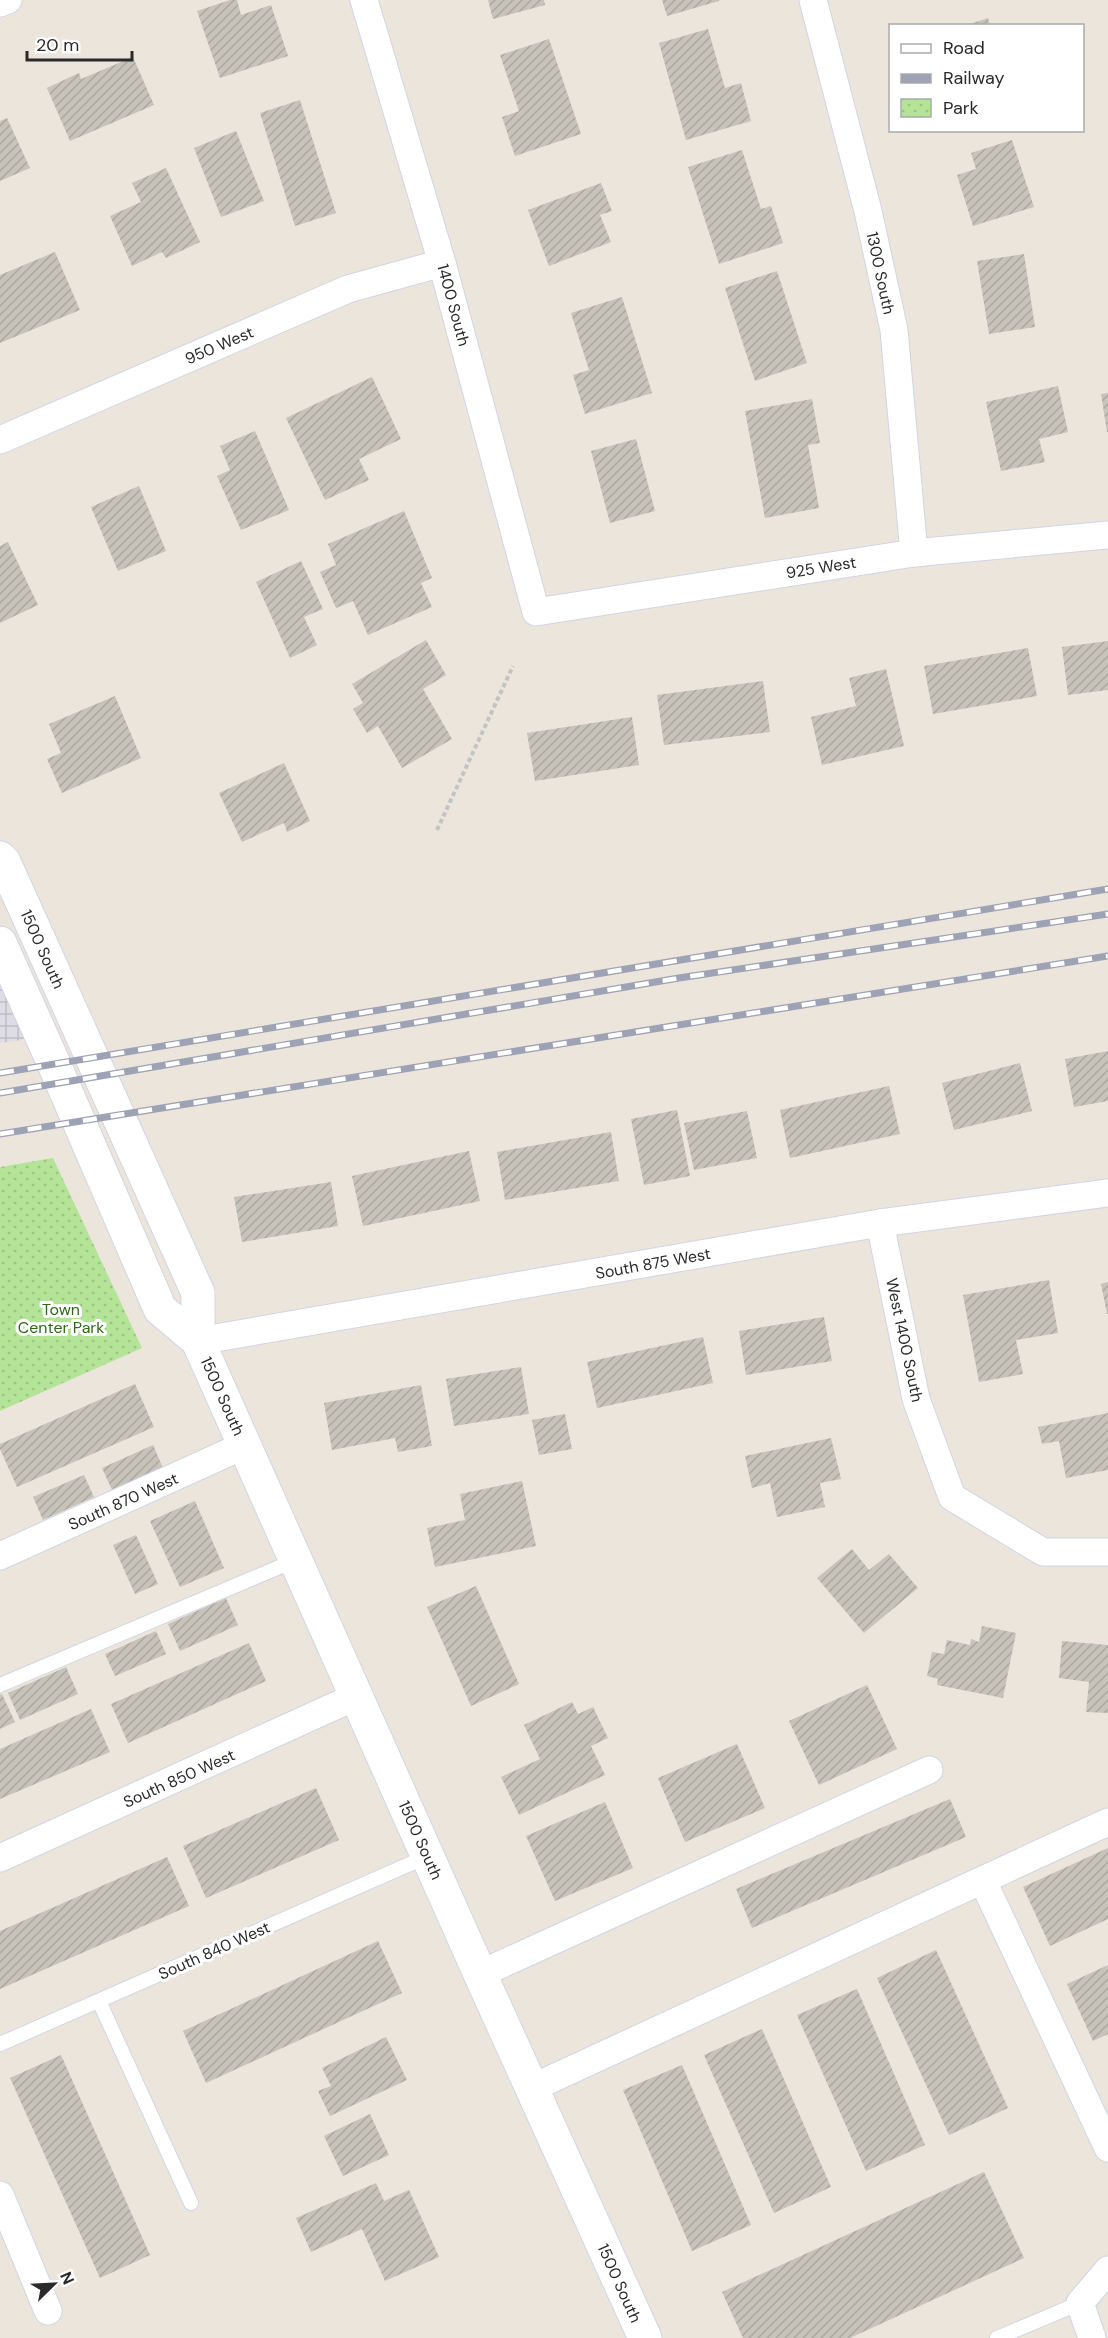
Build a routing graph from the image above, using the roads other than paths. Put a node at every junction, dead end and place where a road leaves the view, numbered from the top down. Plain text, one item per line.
1 (8, 0) edge
2 (364, 0) edge
3 (813, 0) edge
4 (0, 3) edge
5 (442, 263) junction
6 (0, 440) edge
7 (1108, 535) edge
8 (914, 553) junction
9 (536, 612) joint
10 (0, 858) edge
11 (0, 943) edge
12 (1108, 1193) edge
13 (880, 1223) junction
14 (198, 1341) junction
15 (245, 1445) junction
16 (1108, 1552) edge
17 (0, 1556) edge
18 (296, 1560) junction
19 (0, 1685) edge
20 (357, 1696) junction
21 (929, 1770) dead end
22 (1108, 1822) edge
23 (428, 1856) junction
24 (0, 1858) edge
25 (982, 1881) junction
26 (480, 1974) junction
27 (99, 2001) junction
28 (0, 2044) edge
29 (532, 2088) junction
30 (1108, 2148) edge
31 (0, 2195) edge
32 (191, 2203) dead end
33 (1108, 2270) edge
34 (1080, 2303) junction
35 (48, 2311) dead end
36 (645, 2338) edge
37 (997, 2338) edge
38 (1092, 2338) edge

1 - 4 street
2 - 5 street, 1400 South
3 - 8 street, 1300 South
5 - 6 street, 950 West
5 - 9 street, 1400 South
7 - 8 street, 925 West
8 - 9 street, 925 West
10 - 14 street, 1500 South
11 - 14 street, 1500 South
12 - 13 street, South 875 West
13 - 14 street, South 875 West
13 - 16 street, West 1400 South
14 - 15 street, 1500 South
15 - 17 street, South 870 West
15 - 18 street, 1500 South
18 - 19 lane
18 - 20 street, 1500 South
20 - 23 street, 1500 South
20 - 24 street, South 850 West
21 - 26 street
22 - 25 street
23 - 26 street, 1500 South
23 - 27 lane, South 840 West
25 - 29 street
25 - 30 street
26 - 29 street, 1500 South
27 - 28 lane, South 840 West
27 - 32 lane
29 - 36 street, 1500 South
31 - 35 street
33 - 34 street
34 - 37 lane
34 - 38 street

